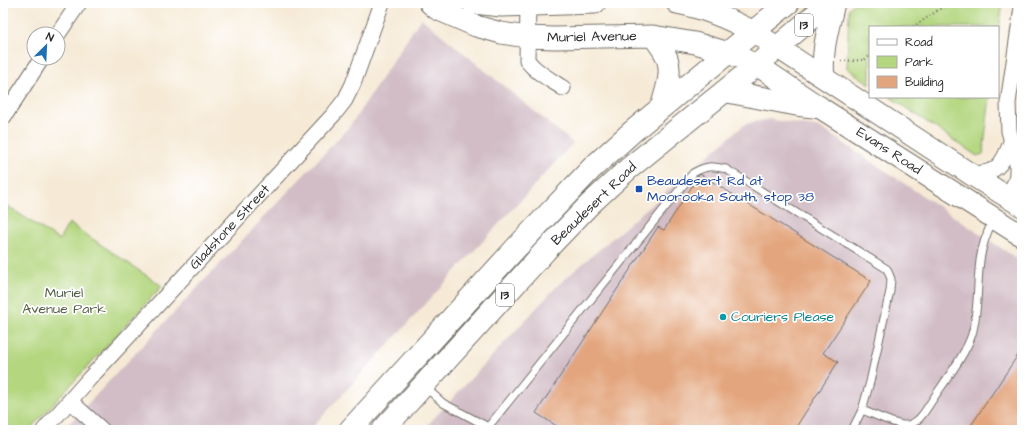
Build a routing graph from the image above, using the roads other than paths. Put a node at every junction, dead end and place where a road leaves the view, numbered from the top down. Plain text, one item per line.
1 (79, 3) edge
2 (382, 3) edge
3 (430, 3) edge
4 (473, 3) edge
5 (595, 3) edge
6 (788, 3) edge
7 (829, 3) edge
8 (834, 3) edge
9 (690, 4) edge
10 (528, 5) junction
11 (1022, 7) edge
12 (63, 26) edge
13 (754, 32) junction
14 (653, 36) junction
15 (527, 37) junction
16 (779, 47) junction
17 (729, 53) junction
18 (757, 65) junction
19 (37, 66) edge
20 (829, 70) junction
21 (563, 88) dead end
22 (725, 91) junction
23 (819, 107) junction
24 (661, 108) junction
25 (3, 118) edge
26 (1016, 146) edge
27 (969, 173) junction
28 (1015, 201) edge
29 (994, 218) junction
30 (1022, 236) edge
31 (423, 386) junction
32 (70, 401) junction
33 (862, 410) junction
34 (491, 428) edge
35 (44, 430) edge
36 (102, 430) edge
37 (350, 430) edge
38 (383, 430) edge
39 (852, 430) edge

1 - 12 street
2 - 32 street, Gladstone Street
3 - 15 main road, Muriel Avenue
4 - 10 main road
5 - 10 main road
6 - 13 highway, Beaudesert Road / 13
7 - 16 highway, Beaudesert Road / 13
8 - 20 main road
9 - 13 main road
10 - 15 street
11 - 26 street
13 - 16 main road
13 - 17 highway, Beaudesert Road / 13
14 - 15 main road, Muriel Avenue
14 - 17 main road, Muriel Avenue
14 - 24 main road
15 - 21 street
16 - 18 highway, Beaudesert Road / 13
16 - 20 main road, Evans Road
17 - 18 main road, Muriel Avenue
17 - 24 highway, Beaudesert Road / 13
18 - 22 highway, Beaudesert Road / 13
18 - 23 main road, Evans Road
19 - 25 street
20 - 27 main road, Evans Road
22 - 23 highway
22 - 31 highway, Beaudesert Road / 13
23 - 29 main road, Evans Road
24 - 37 highway, Beaudesert Road / 13
26 - 27 street
26 - 28 street
27 - 28 main road, Evans Road
28 - 29 main road
29 - 30 main road, Evans Road
29 - 33 lane
31 - 34 lane
31 - 38 highway, Beaudesert Road / 13
32 - 35 street, Gladstone Street
32 - 36 street
33 - 34 lane
33 - 39 lane

